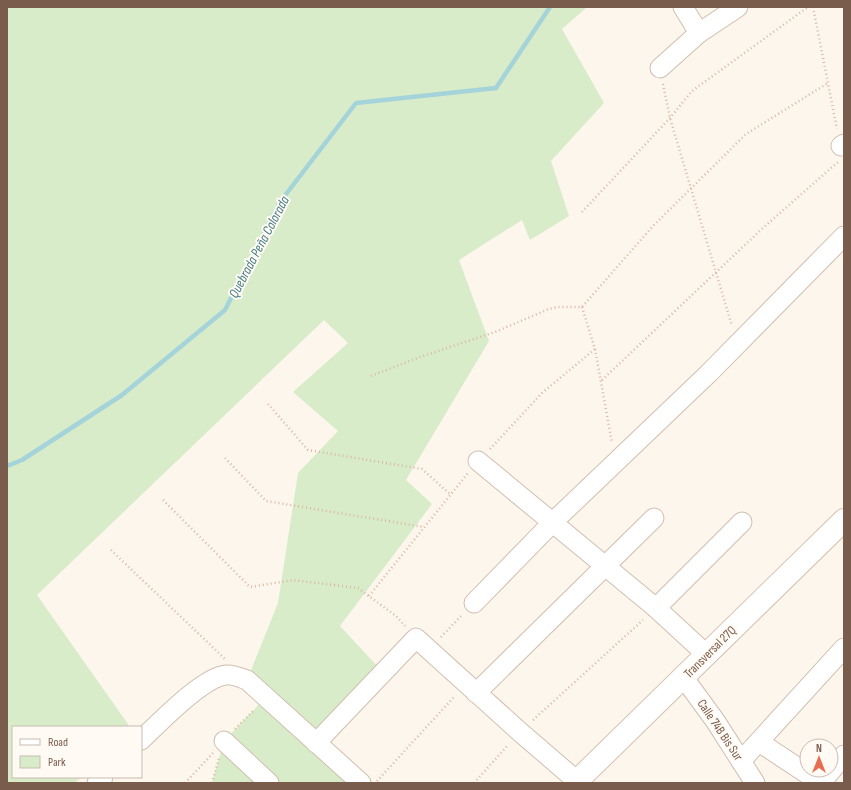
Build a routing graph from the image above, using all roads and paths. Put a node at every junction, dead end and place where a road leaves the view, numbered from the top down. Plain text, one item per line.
1 (683, 7) edge
2 (738, 7) edge
3 (808, 7) edge
4 (812, 7) edge
5 (699, 34) junction
6 (660, 68) joint
7 (828, 83) junction
8 (670, 118) junction
9 (842, 145) edge
10 (692, 188) junction
11 (582, 212) dead end
12 (844, 236) edge
13 (716, 271) junction
14 (582, 306) junction
15 (737, 343) junction
16 (371, 376) dead end
17 (602, 380) junction
18 (268, 404) dead end
19 (226, 458) dead end
20 (478, 461) dead end
21 (615, 462) junction
22 (451, 495) dead end
23 (163, 500) dead end
24 (654, 518) dead end
25 (844, 520) edge
26 (553, 522) junction
27 (742, 522) dead end
28 (424, 527) dead end
29 (111, 550) dead end
30 (605, 566) junction
31 (474, 603) joint
32 (656, 608) junction
33 (423, 644) junction
34 (844, 648) edge
35 (707, 654) junction
36 (684, 678) junction
37 (247, 680) junction
38 (471, 688) junction
39 (520, 732) junction
40 (142, 739) edge
41 (224, 741) joint
42 (758, 742) junction
43 (316, 743) junction
44 (844, 755) edge
45 (741, 761) junction
46 (576, 782) edge
47 (212, 783) edge
48 (269, 783) edge
49 (361, 783) edge
50 (375, 783) edge
51 (474, 783) edge
52 (755, 783) edge
53 (821, 783) edge

1 - 5 street
2 - 5 street
3 - 8 path
4 - 7 path
5 - 6 street
6 - 8 path
7 - 9 path
7 - 10 path
8 - 10 path
8 - 11 path
9 - 13 path
10 - 13 path
10 - 14 path
12 - 15 street
13 - 15 path
13 - 17 path
14 - 16 path
14 - 17 path
15 - 21 street
17 - 21 path
18 - 22 path
19 - 28 path
20 - 26 street
21 - 26 street
23 - 33 path
24 - 30 street
25 - 35 street, Transversal 27Q
26 - 30 street
26 - 31 street
27 - 32 street
29 - 37 path
30 - 32 street
30 - 38 street
31 - 33 path
32 - 35 street
32 - 39 path
33 - 38 street
33 - 43 street
34 - 42 street
35 - 36 street, Transversal 27Q
36 - 45 street, Calle 74B Bis Sur
36 - 46 street, Transversal 27Q
37 - 40 street
37 - 43 street
38 - 39 street
38 - 50 path
39 - 46 street
39 - 51 path
41 - 47 path
41 - 48 street
42 - 45 street
42 - 53 street
43 - 49 street
44 - 53 street
45 - 52 street, Calle 74B Bis Sur

